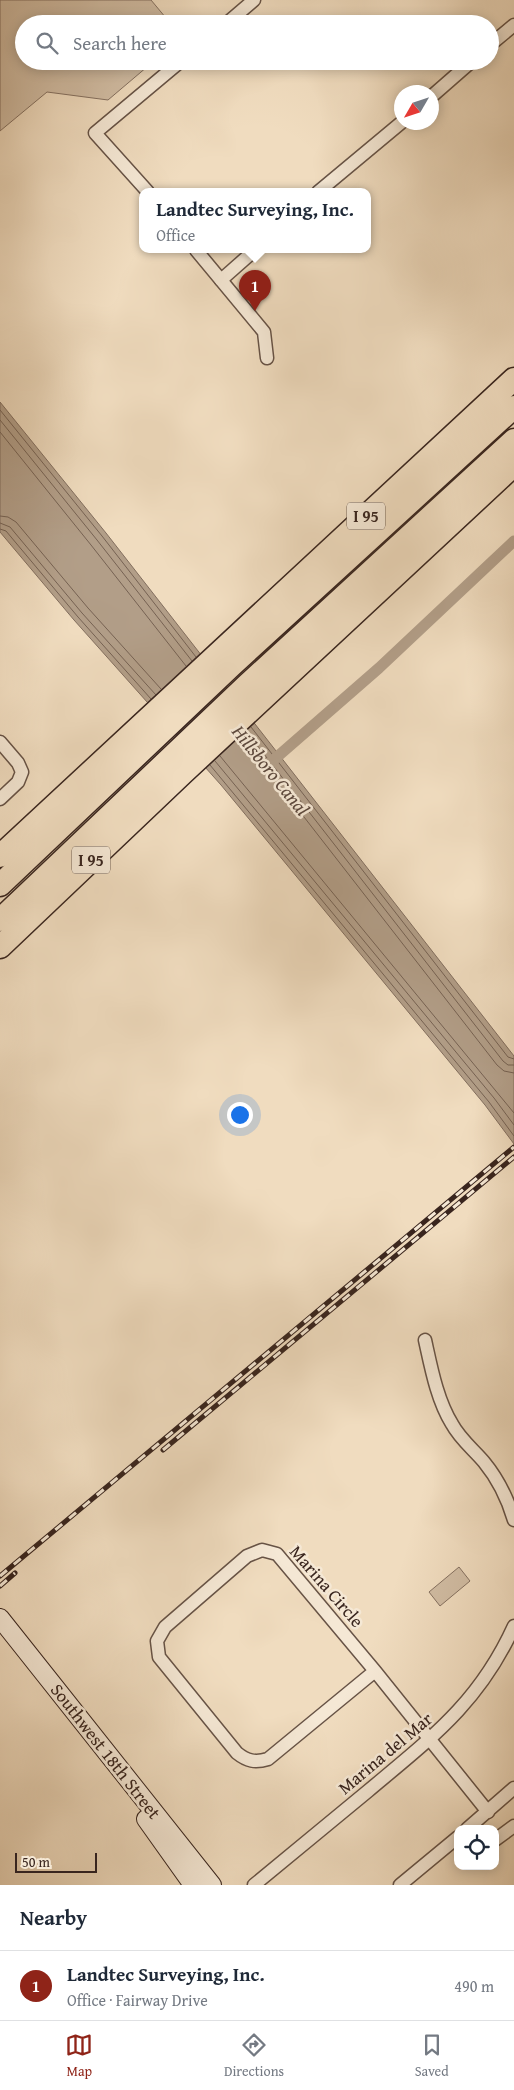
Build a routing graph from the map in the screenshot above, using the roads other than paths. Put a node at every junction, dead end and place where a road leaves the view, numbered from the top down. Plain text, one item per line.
1 (254, 0) edge
2 (236, 15) edge
3 (514, 24) edge
4 (499, 37) edge
5 (170, 70) edge
6 (462, 70) edge
7 (439, 90) edge
8 (394, 129) edge
9 (144, 188) edge
10 (323, 188) edge
11 (198, 253) edge
12 (252, 253) edge
13 (221, 280) junction
14 (266, 358) dead end
15 (514, 380) edge
16 (514, 407) edge
17 (514, 440) edge
18 (514, 464) edge
19 (225, 659) junction
20 (254, 693) junction
21 (147, 732) junction
22 (0, 742) edge
23 (176, 766) junction
24 (0, 799) edge
25 (0, 856) edge
26 (0, 885) edge
27 (0, 920) edge
28 (0, 947) edge
29 (425, 1340) dead end
30 (514, 1520) edge
31 (0, 1618) edge
32 (514, 1626) edge
33 (0, 1631) edge
34 (375, 1671) junction
35 (429, 1740) junction
36 (514, 1789) edge
37 (488, 1812) junction
38 (473, 1825) edge
39 (514, 1826) edge
40 (499, 1837) edge
41 (454, 1840) edge
42 (193, 1885) edge
43 (212, 1885) edge
44 (254, 1885) edge
45 (400, 1885) edge

1 - 2 street
3 - 4 street
5 - 9 street
6 - 7 street
8 - 10 street
11 - 13 street
12 - 13 street
13 - 14 street
15 - 19 highway, I 95
16 - 19 highway
17 - 20 highway
18 - 20 highway, I 95
19 - 21 highway, I 95
20 - 23 highway, I 95
21 - 25 highway, I 95
21 - 26 highway
22 - 24 street
23 - 27 highway
23 - 28 highway, I 95
29 - 30 street
31 - 43 main road, Southwest 18th Street
32 - 35 street, Marina del Mar
33 - 42 main road, Southwest 18th Street
34 - 34 street, Marina Circle
34 - 35 street, Marina Circle
35 - 37 street, Marina Circle
35 - 44 street, Marina del Mar
36 - 37 street
37 - 38 street
39 - 40 street
41 - 45 street

